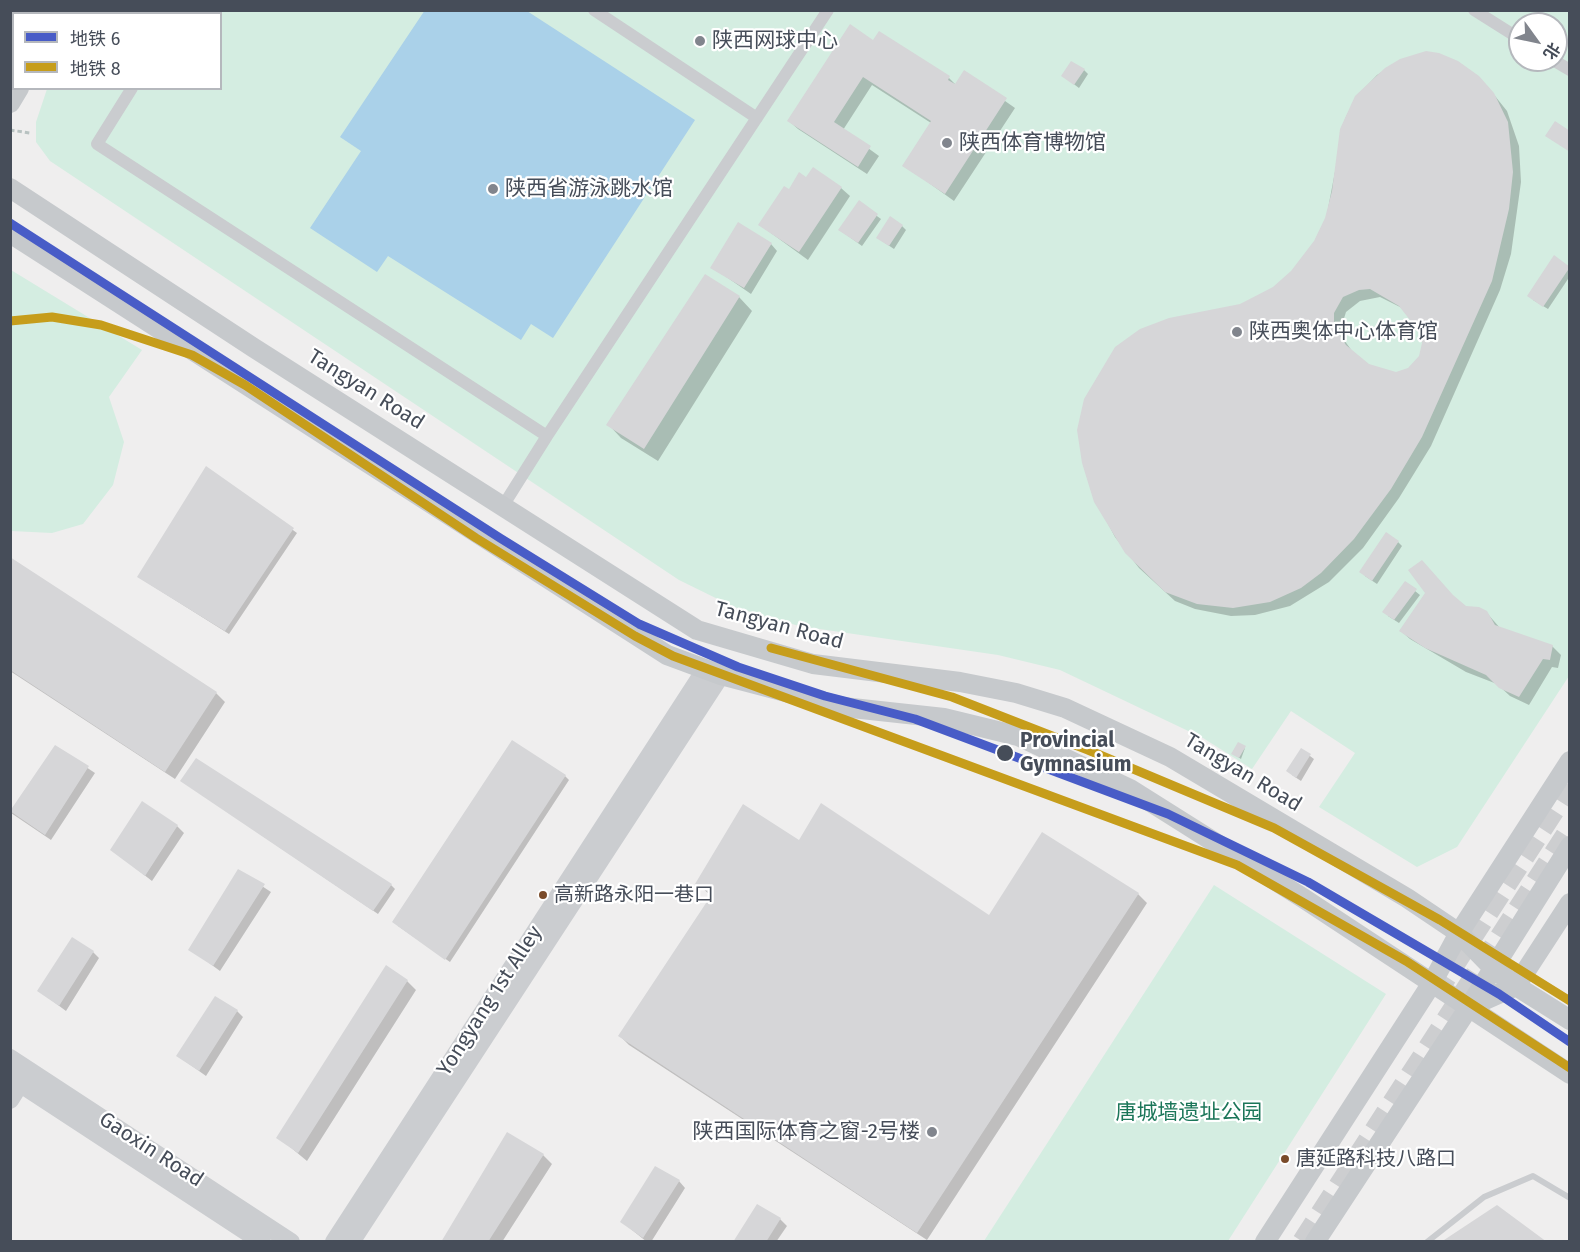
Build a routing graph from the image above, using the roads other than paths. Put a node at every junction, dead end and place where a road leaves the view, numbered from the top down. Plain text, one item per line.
1 (594, 10) edge
2 (828, 10) edge
3 (1474, 10) edge
4 (1508, 31) edge
5 (131, 90) edge
6 (757, 118) junction
7 (10, 188) edge
8 (10, 233) edge
9 (547, 436) junction
10 (502, 506) junction
11 (713, 673) junction
12 (1569, 761) edge
13 (1569, 846) edge
14 (1569, 903) edge
15 (1459, 933) junction
16 (1493, 968) junction
17 (1432, 983) junction
18 (1516, 986) junction
19 (1469, 1007) junction
20 (1569, 1020) edge
21 (10, 1058) edge
22 (1569, 1074) edge
23 (20, 1077) edge
24 (10, 1100) edge
25 (1569, 1198) edge
26 (262, 1242) edge
27 (291, 1242) edge
28 (334, 1242) edge
29 (351, 1242) edge
30 (1264, 1242) edge
31 (1315, 1242) edge
32 (1427, 1242) edge

1 - 6 street
2 - 6 street
3 - 4 street
5 - 9 street
6 - 9 street
7 - 10 main road, Tangyan Road
8 - 11 main road
9 - 10 street
10 - 15 main road, Tangyan Road
11 - 17 main road
11 - 28 street, Yongyang 1st Alley
11 - 29 street, Yongyang 1st Alley
12 - 15 main road
13 - 16 main road
14 - 18 main road
15 - 16 main road, Tangyan Road
15 - 17 main road
16 - 18 main road, Tangyan Road
16 - 19 main road
17 - 19 main road
17 - 30 main road
18 - 19 main road
18 - 20 main road, Tangyan Road
19 - 22 main road
19 - 31 main road
21 - 23 street, Gaoxin Road
23 - 24 street
23 - 26 street, Gaoxin Road
23 - 27 street, Gaoxin Road
25 - 32 lane

